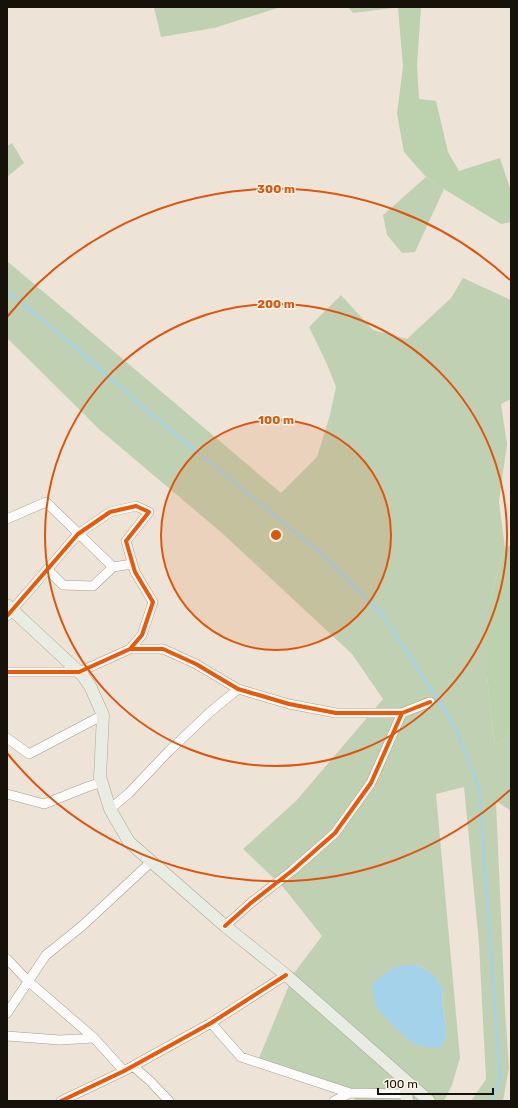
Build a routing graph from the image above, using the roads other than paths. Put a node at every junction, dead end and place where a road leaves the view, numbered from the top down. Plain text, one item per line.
1 (7, 519) edge
2 (78, 534) junction
3 (132, 564) junction
4 (113, 567) junction
5 (48, 570) junction
6 (9, 610) edge
7 (130, 649) junction
8 (7, 672) edge
9 (79, 672) junction
10 (238, 689) junction
11 (430, 702) dead end
12 (402, 713) junction
13 (103, 715) junction
14 (7, 738) edge
15 (102, 782) junction
16 (7, 794) edge
17 (110, 809) junction
18 (151, 862) junction
19 (225, 926) junction
20 (7, 959) edge
21 (286, 975) junction
22 (28, 981) junction
23 (7, 1013) edge
24 (211, 1023) junction
25 (7, 1036) edge
26 (94, 1038) junction
27 (133, 1066) junction
28 (124, 1071) junction
29 (405, 1081) junction
30 (350, 1093) junction
31 (407, 1098) edge
32 (63, 1100) edge
33 (169, 1101) edge
34 (334, 1101) edge
35 (429, 1101) edge

1 - 2 street
2 - 3 street
2 - 4 street
2 - 5 street
3 - 4 street
3 - 7 street
4 - 5 street
5 - 6 street
6 - 9 main road
7 - 9 street
7 - 10 street
8 - 9 street
9 - 13 main road
10 - 12 street
10 - 17 street
11 - 12 street
12 - 19 street
13 - 14 street
13 - 15 main road
15 - 16 street
15 - 17 main road
17 - 18 main road
18 - 19 main road
18 - 22 street
19 - 21 main road
20 - 22 street
21 - 24 street
21 - 29 main road
22 - 23 street
22 - 26 street
24 - 27 street
24 - 30 street
25 - 26 street
26 - 28 street
27 - 28 street
27 - 33 street
28 - 32 street
29 - 31 main road
29 - 35 main road
30 - 31 street
30 - 34 street

